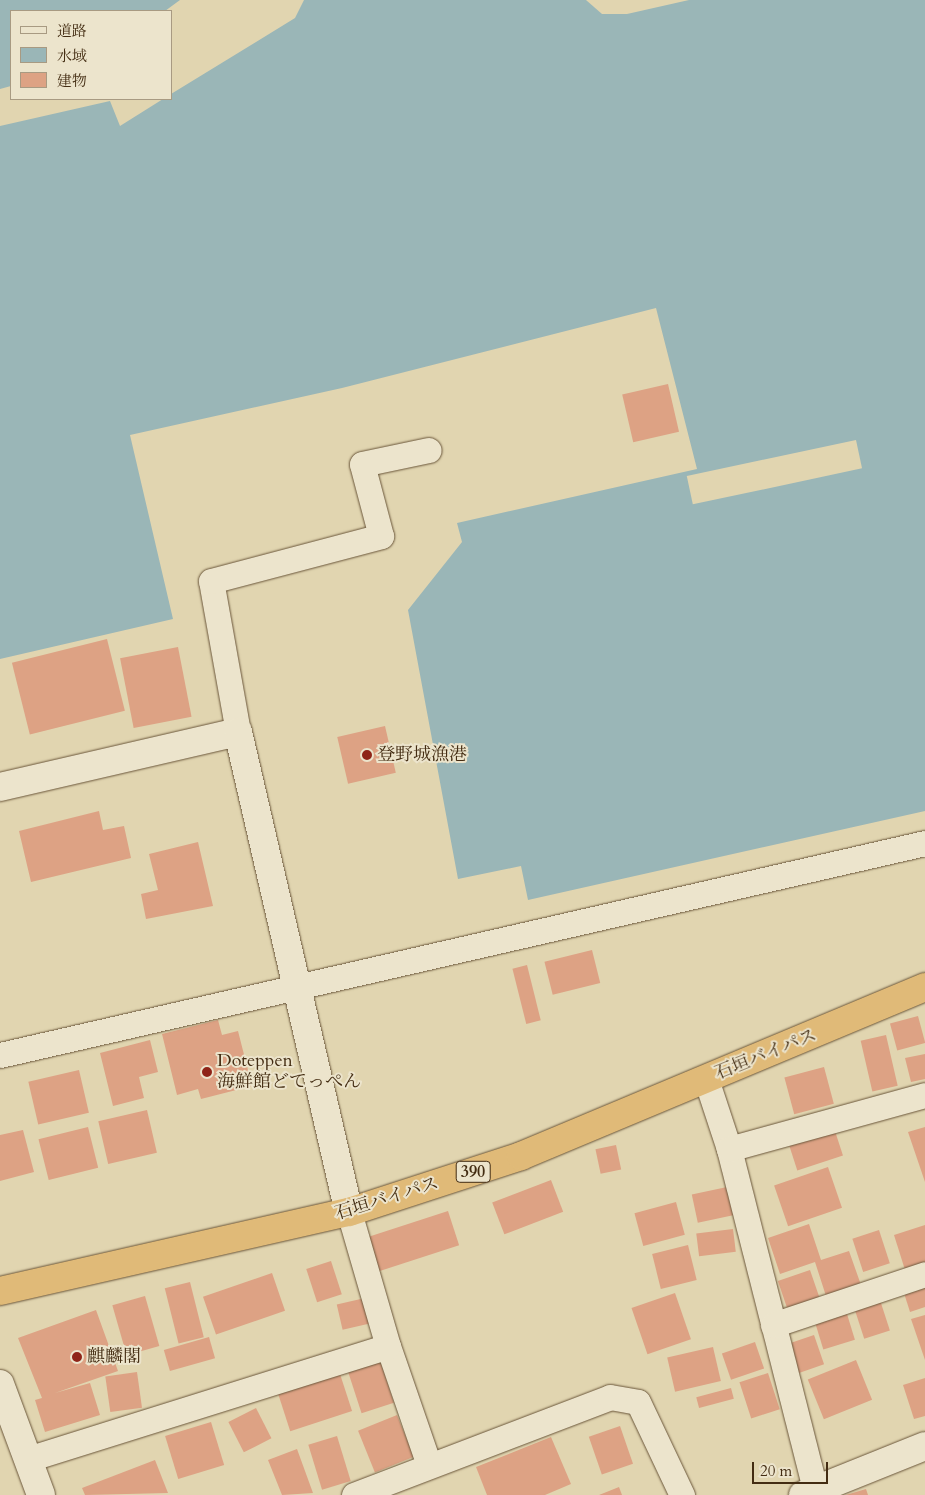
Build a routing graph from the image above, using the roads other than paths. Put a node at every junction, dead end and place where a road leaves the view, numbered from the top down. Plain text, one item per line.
1 (429, 450) dead end
2 (238, 732) junction
3 (0, 786) edge
4 (925, 843) edge
5 (925, 987) edge
6 (295, 988) junction
7 (0, 1055) edge
8 (706, 1080) junction
9 (925, 1095) edge
10 (729, 1149) junction
11 (350, 1212) junction
12 (925, 1274) edge
13 (0, 1291) edge
14 (773, 1326) junction
15 (388, 1346) junction
16 (0, 1384) edge
17 (925, 1446) edge
18 (28, 1459) junction
19 (429, 1465) junction
20 (809, 1492) edge
21 (41, 1495) edge
22 (354, 1495) edge
23 (682, 1495) edge

1 - 2 street
2 - 3 street
2 - 6 street
4 - 6 street
5 - 8 highway, 石垣バイパス / 390
6 - 7 street
6 - 11 street
8 - 10 street
8 - 11 highway, 石垣バイパス / 390
9 - 10 street
10 - 14 street
11 - 13 highway, 石垣バイパス / 390
11 - 15 street
12 - 14 street
14 - 20 street
15 - 18 street
15 - 19 street
16 - 18 street
17 - 20 street
18 - 21 street
19 - 22 street
19 - 23 street

